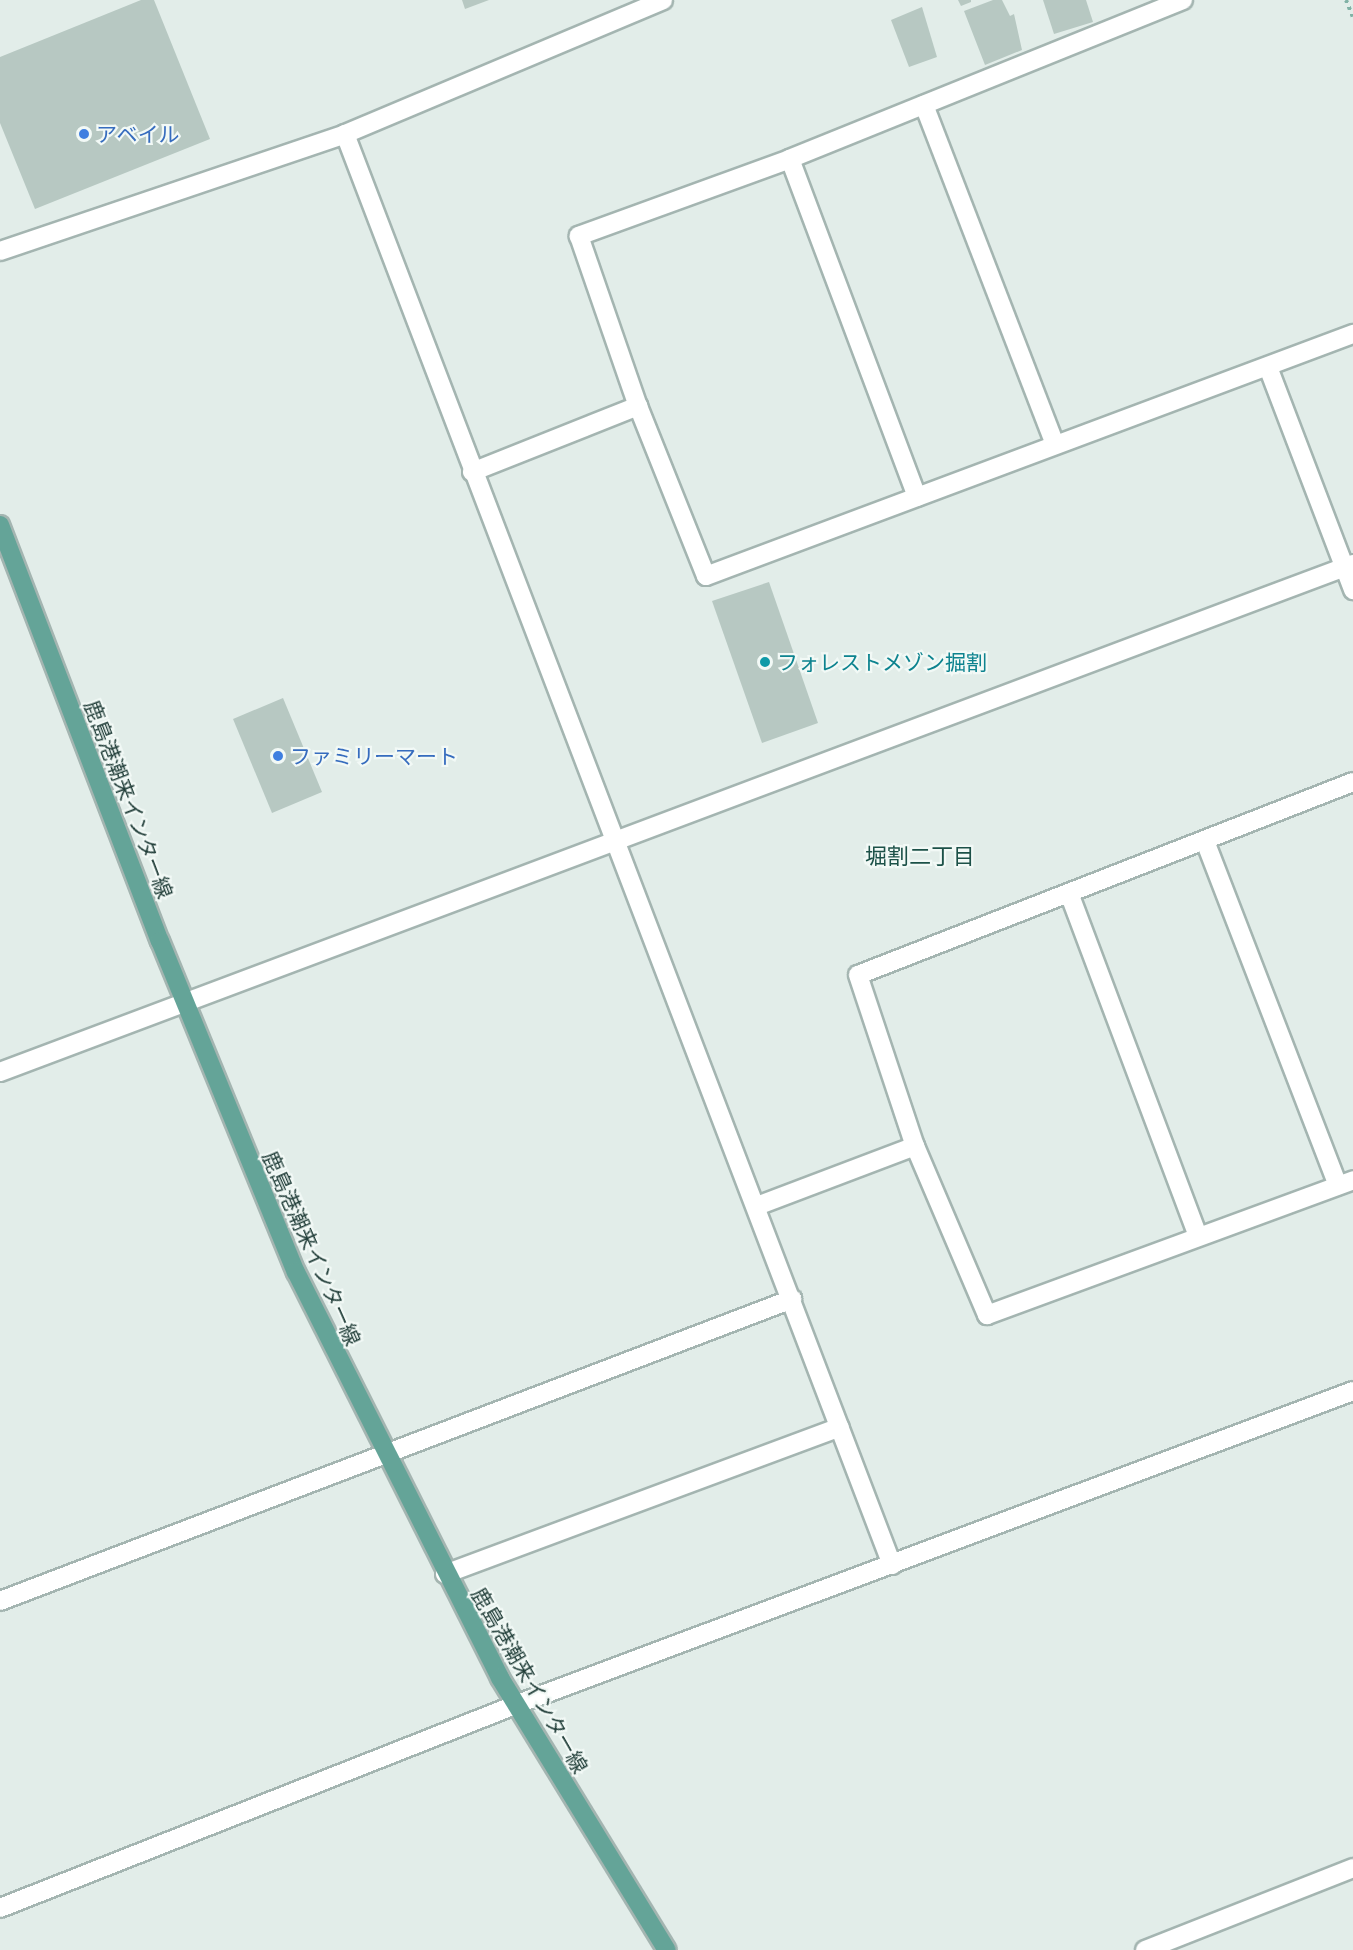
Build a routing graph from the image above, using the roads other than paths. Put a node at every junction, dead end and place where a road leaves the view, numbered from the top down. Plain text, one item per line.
1 (663, 0) edge
2 (1183, 0) edge
3 (1141, 7) edge
4 (924, 105) junction
5 (345, 134) junction
6 (790, 159) junction
7 (0, 251) edge
8 (1353, 333) edge
9 (1268, 367) junction
10 (638, 406) junction
11 (1055, 445) junction
12 (472, 472) junction
13 (917, 497) junction
14 (0, 525) edge
15 (1348, 566) edge
16 (1353, 590) edge
17 (1353, 782) edge
18 (1205, 841) junction
19 (615, 843) junction
20 (1069, 893) junction
21 (184, 1001) junction
22 (0, 1072) edge
23 (915, 1146) junction
24 (1345, 1183) edge
25 (757, 1206) junction
26 (1198, 1236) junction
27 (792, 1299) junction
28 (1353, 1391) edge
29 (840, 1427) junction
30 (383, 1452) junction
31 (892, 1565) junction
32 (445, 1574) junction
33 (0, 1601) edge
34 (515, 1705) junction
35 (1353, 1868) edge
36 (0, 1908) edge
37 (667, 1950) edge
38 (1145, 1950) edge

1 - 5 street
2 - 3 street
3 - 4 street
4 - 6 street
4 - 11 street
5 - 7 street
5 - 12 street
6 - 10 street
6 - 13 street
8 - 9 street
9 - 11 street
9 - 15 street
10 - 12 street
10 - 13 street
11 - 13 street
12 - 19 street
14 - 21 main road, 鹿島港潮来インター線
15 - 16 street
15 - 19 street
17 - 18 street
18 - 20 street
18 - 24 street
19 - 21 street
19 - 25 street
20 - 23 street
20 - 26 street
21 - 22 street
21 - 30 main road, 鹿島港潮来インター線
23 - 25 street
23 - 26 street
24 - 26 street
25 - 27 street
27 - 29 street
27 - 30 street
28 - 31 street
29 - 31 street
29 - 32 street
30 - 32 main road, 鹿島港潮来インター線
30 - 33 street
31 - 34 street
32 - 34 main road, 鹿島港潮来インター線
34 - 36 street
34 - 37 main road, 鹿島港潮来インター線
35 - 38 street

